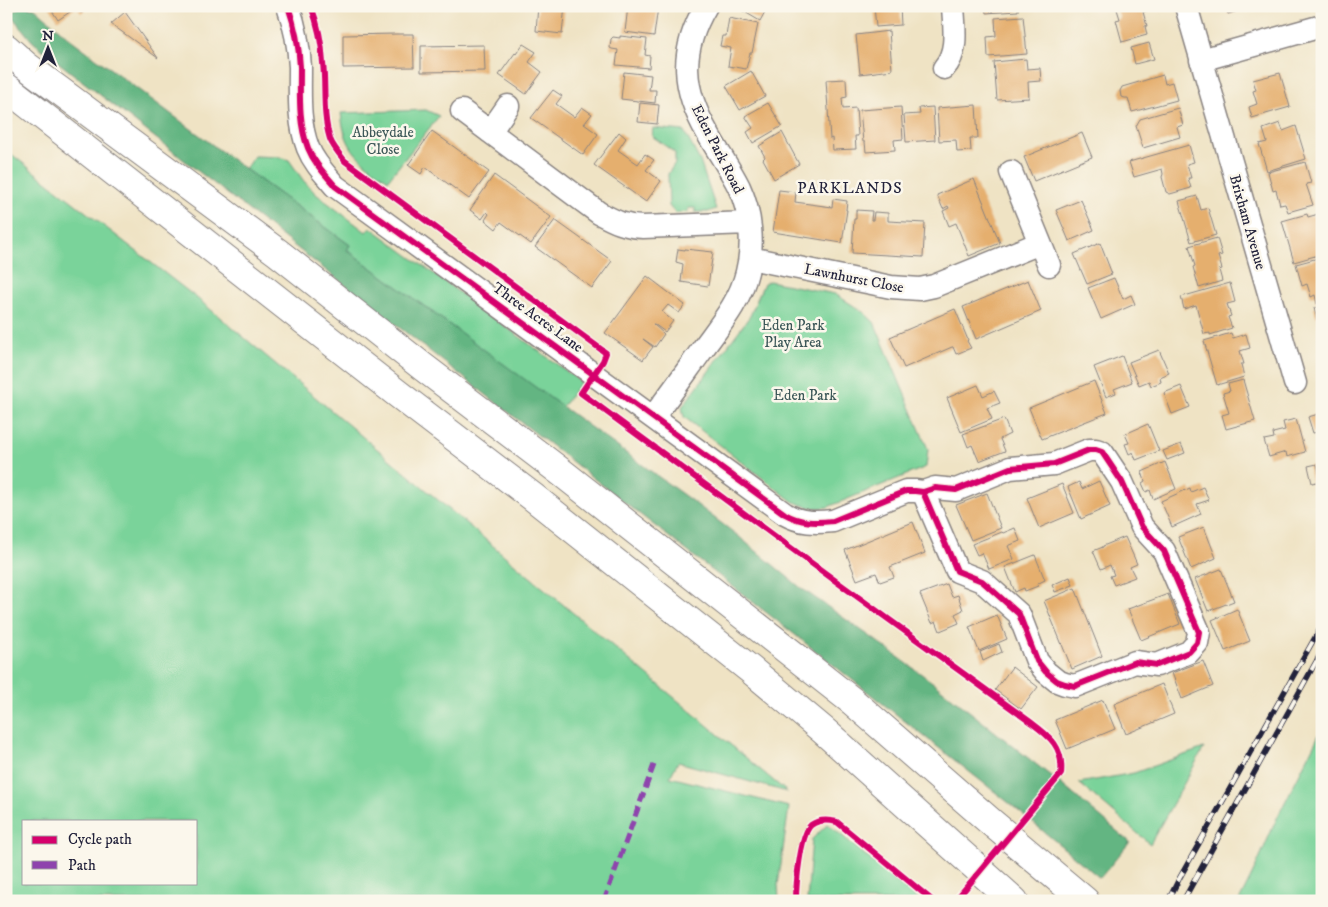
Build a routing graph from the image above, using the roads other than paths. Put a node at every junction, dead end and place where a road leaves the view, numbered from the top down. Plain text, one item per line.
1 (288, 6) edge
2 (706, 6) edge
3 (953, 6) edge
4 (1186, 6) edge
5 (1322, 26) edge
6 (6, 48) edge
7 (1201, 60) junction
8 (944, 68) dead end
9 (6, 87) edge
10 (508, 106) dead end
11 (462, 111) dead end
12 (490, 132) junction
13 (1011, 172) dead end
14 (749, 223) junction
15 (1040, 243) junction
16 (750, 258) junction
17 (1049, 265) dead end
18 (1295, 383) dead end
19 (653, 417) junction
20 (923, 492) junction
21 (1014, 901) edge
22 (1085, 901) edge

1 - 19 street, Three Acres Lane
2 - 14 street, Eden Park Road
3 - 8 street
4 - 7 street, Brixham Avenue
5 - 7 street
6 - 22 highway
7 - 18 street, Brixham Avenue
9 - 21 highway
10 - 12 street
11 - 12 street
12 - 14 street
13 - 15 street
14 - 16 street, Eden Park Road
15 - 16 street, Lawnhurst Close
15 - 17 street
16 - 19 street, Eden Park Road
19 - 20 street, Three Acres Lane
20 - 20 street, Three Acres Lane

